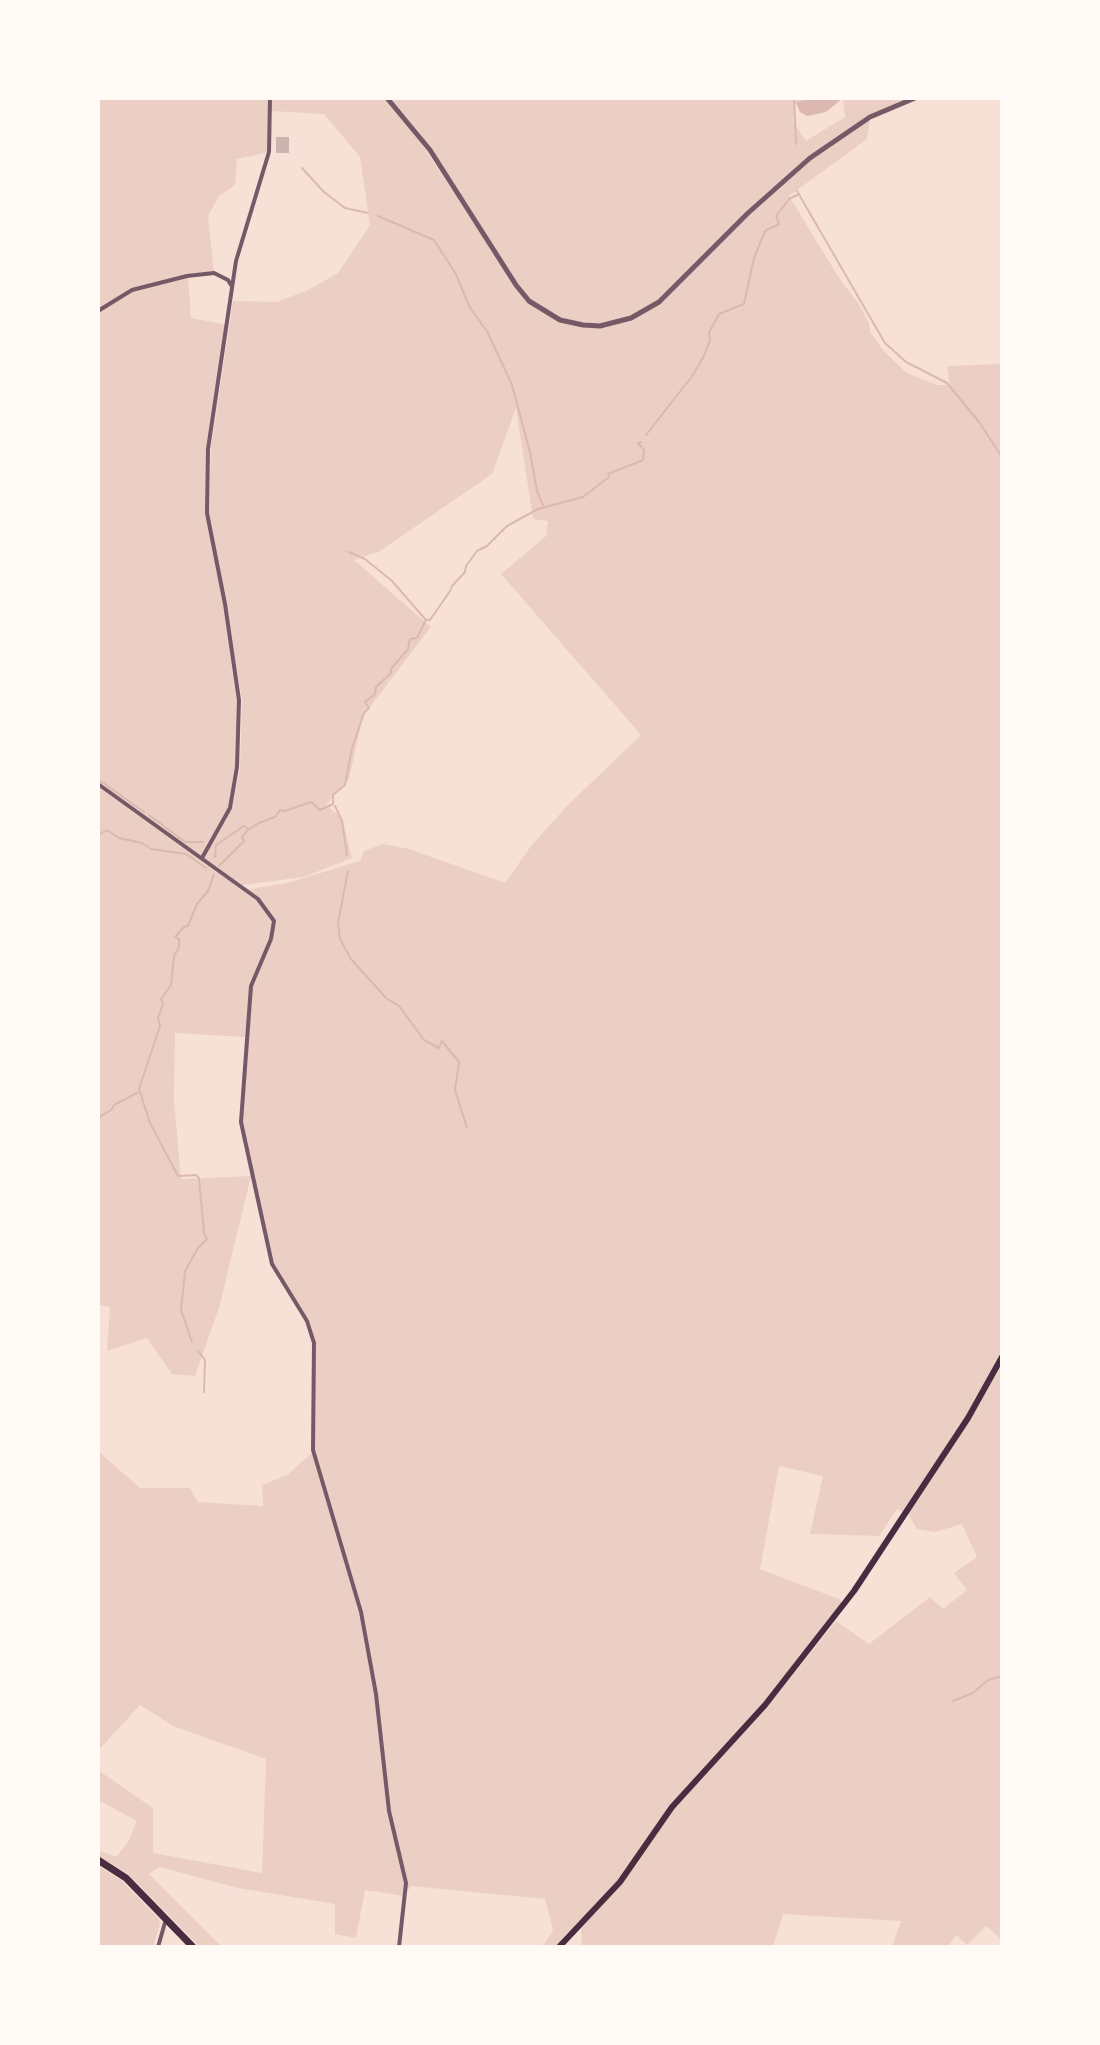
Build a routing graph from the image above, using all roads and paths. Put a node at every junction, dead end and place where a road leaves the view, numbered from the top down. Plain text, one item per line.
1 (270, 98) edge
2 (387, 98) edge
3 (915, 98) edge
4 (231, 285) junction
5 (98, 311) edge
6 (98, 784) edge
7 (202, 858) junction
8 (1002, 1357) edge
9 (98, 1860) edge
10 (166, 1919) junction
11 (158, 1947) edge
12 (193, 1947) edge
13 (399, 1947) edge
14 (559, 1947) edge

1 - 4 street
2 - 3 street
4 - 5 street
4 - 7 street
6 - 7 street
7 - 13 street
8 - 14 main road
9 - 10 main road
10 - 11 street
10 - 12 main road

